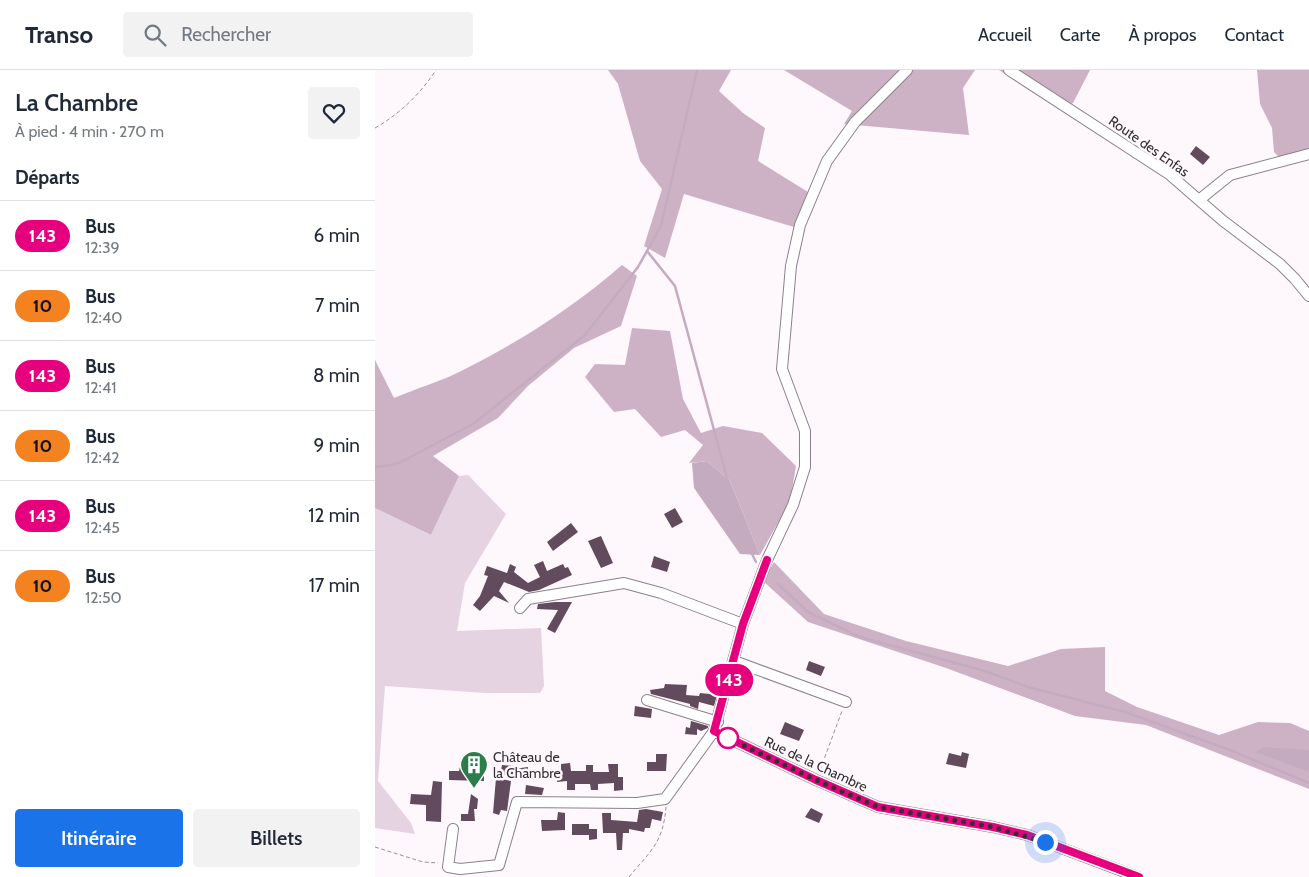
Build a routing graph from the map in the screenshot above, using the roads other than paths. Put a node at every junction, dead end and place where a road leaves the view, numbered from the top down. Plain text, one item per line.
1 (907, 70) edge
2 (1009, 70) edge
3 (1309, 154) edge
4 (1199, 200) junction
5 (1309, 296) edge
6 (520, 608) dead end
7 (743, 624) junction
8 (735, 660) junction
9 (647, 700) dead end
10 (846, 702) road end
11 (716, 726) junction
12 (453, 829) dead end
13 (1139, 877) edge

1 - 7 street
2 - 4 street, Route des Enfas
3 - 4 street
4 - 5 street, Route des Enfas
6 - 7 street
7 - 8 street
8 - 10 street
8 - 11 street
9 - 11 street, Rue de la Chambre
11 - 12 street
11 - 13 street, Rue de la Chambre

